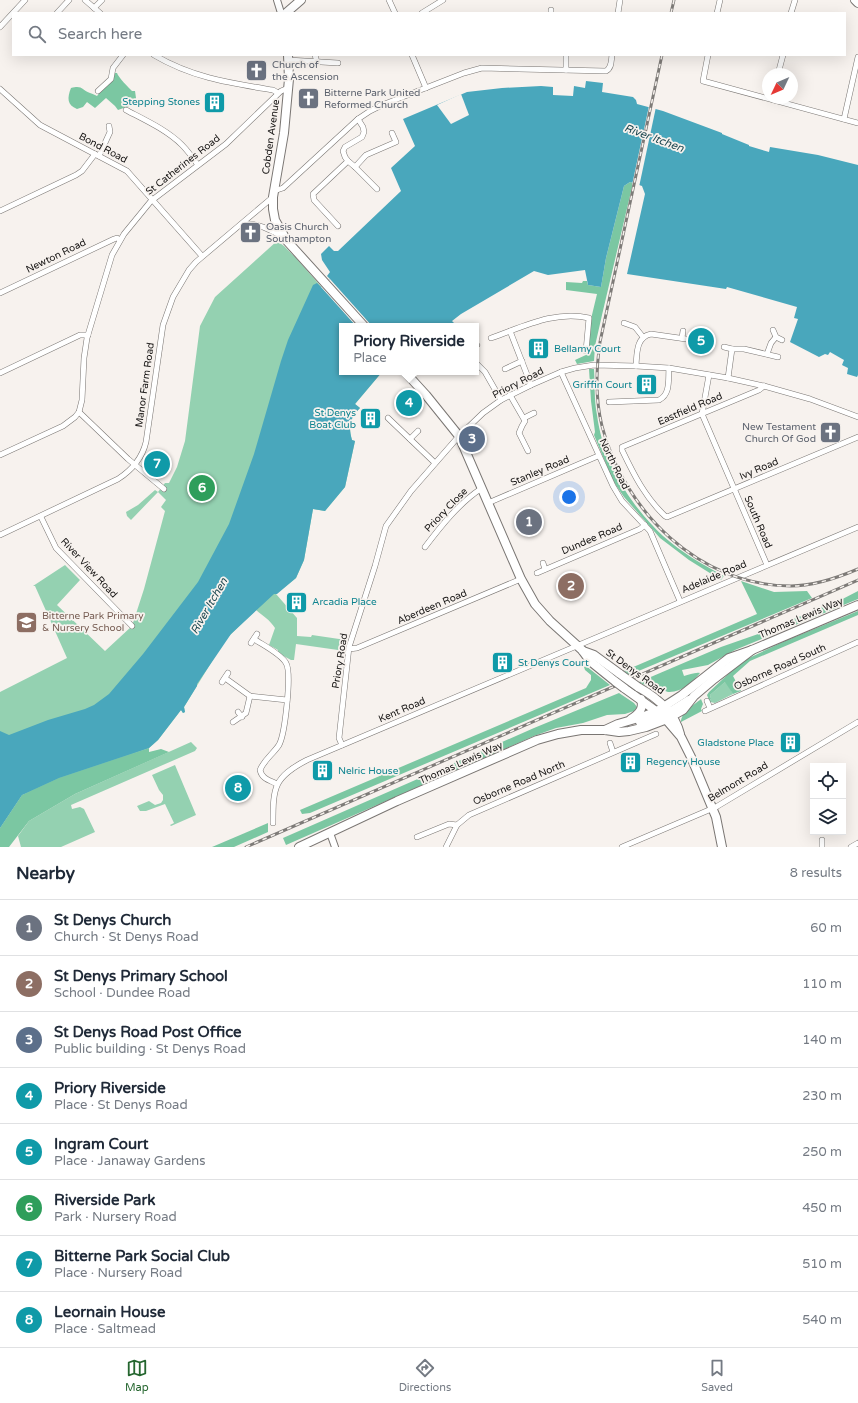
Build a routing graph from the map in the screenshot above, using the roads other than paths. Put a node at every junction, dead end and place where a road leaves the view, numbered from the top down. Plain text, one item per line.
1 (25, 0) edge
2 (69, 0) edge
3 (85, 0) edge
4 (102, 0) edge
5 (277, 0) edge
6 (301, 0) edge
7 (389, 0) edge
8 (443, 0) edge
9 (620, 0) edge
10 (720, 0) edge
11 (795, 0) edge
12 (854, 0) edge
13 (858, 3) edge
14 (94, 8) junction
15 (14, 12) edge
16 (59, 12) edge
17 (99, 12) edge
18 (281, 12) edge
19 (287, 12) edge
20 (395, 12) edge
21 (424, 12) edge
22 (618, 12) edge
23 (717, 12) edge
24 (791, 12) edge
25 (12, 14) edge
26 (0, 27) edge
27 (123, 56) edge
28 (156, 56) edge
29 (315, 56) edge
30 (412, 56) edge
31 (566, 56) edge
32 (612, 56) edge
33 (708, 56) edge
34 (783, 56) edge
35 (858, 57) edge
36 (288, 58) edge
37 (317, 62) junction
38 (338, 63) dead end
39 (780, 68) edge
40 (566, 70) junction
41 (288, 88) junction
42 (426, 88) junction
43 (0, 89) edge
44 (98, 91) dead end
45 (278, 93) junction
46 (762, 96) edge
47 (791, 104) edge
48 (126, 110) dead end
49 (844, 119) junction
50 (358, 120) junction
51 (858, 123) edge
52 (109, 126) dead end
53 (392, 133) dead end
54 (97, 155) junction
55 (348, 162) junction
56 (198, 165) junction
57 (355, 167) junction
58 (377, 189) dead end
59 (273, 194) junction
60 (153, 200) junction
61 (0, 211) edge
62 (242, 224) junction
63 (338, 226) dead end
64 (284, 237) junction
65 (120, 240) junction
66 (202, 256) junction
67 (0, 293) edge
68 (361, 323) edge
69 (624, 323) dead end
70 (773, 330) dead end
71 (510, 331) junction
72 (683, 331) dead end
73 (88, 335) junction
74 (643, 337) junction
75 (776, 337) junction
76 (491, 338) dead end
77 (682, 338) junction
78 (693, 340) dead end
79 (782, 340) dead end
80 (724, 347) dead end
81 (732, 349) junction
82 (586, 351) dead end
83 (767, 354) junction
84 (778, 357) dead end
85 (522, 361) junction
86 (479, 366) edge
87 (636, 366) junction
88 (669, 368) junction
89 (505, 369) dead end
90 (561, 372) junction
91 (0, 373) edge
92 (408, 375) edge
93 (709, 375) junction
94 (728, 378) junction
95 (531, 385) junction
96 (764, 386) junction
97 (643, 393) dead end
98 (510, 395) junction
99 (501, 400) junction
100 (644, 400) junction
101 (609, 402) dead end
102 (79, 412) junction
103 (534, 413) dead end
104 (702, 414) junction
105 (858, 417) edge
106 (388, 418) dead end
107 (524, 418) junction
108 (418, 431) dead end
109 (458, 436) junction
110 (858, 437) edge
111 (410, 439) junction
112 (528, 450) dead end
113 (0, 455) edge
114 (598, 456) junction
115 (435, 463) junction
116 (135, 465) junction
117 (482, 488) junction
118 (164, 489) dead end
119 (734, 489) junction
120 (488, 503) junction
121 (41, 517) junction
122 (667, 517) joint
123 (645, 525) junction
124 (858, 526) edge
125 (0, 535) edge
126 (425, 547) dead end
127 (543, 563) dead end
128 (767, 565) junction
129 (545, 569) junction
130 (536, 573) dead end
131 (521, 579) junction
132 (680, 601) junction
133 (858, 605) edge
134 (132, 626) dead end
135 (254, 639) dead end
136 (858, 642) edge
137 (579, 648) junction
138 (349, 649) junction
139 (752, 650) junction
140 (225, 678) dead end
141 (250, 696) junction
142 (287, 700) junction
143 (641, 700) junction
144 (706, 701) dead end
145 (238, 712) dead end
146 (665, 713) junction
147 (242, 717) junction
148 (233, 722) dead end
149 (628, 722) junction
150 (858, 722) edge
151 (605, 730) junction
152 (656, 734) dead end
153 (610, 743) dead end
154 (342, 745) junction
155 (613, 752) junction
156 (278, 784) junction
157 (713, 809) junction
158 (273, 822) dead end
159 (457, 824) junction
160 (330, 834) junction
161 (421, 837) dead end
162 (822, 840) dead end
163 (858, 843) edge
164 (299, 847) edge
165 (335, 847) edge
166 (446, 847) edge
167 (622, 847) edge
168 (722, 847) edge
169 (822, 847) edge
170 (851, 847) edge

1 - 15 street
2 - 16 street
3 - 14 street
4 - 14 street
5 - 18 street
6 - 19 main road
7 - 20 street
8 - 21 street
9 - 22 street
10 - 23 street
11 - 24 street
12 - 13 main road
14 - 17 street
25 - 26 street
27 - 44 street
28 - 45 street
29 - 37 street
30 - 42 street
31 - 40 street
32 - 40 street, Manor Farm Road
33 - 46 street
34 - 39 street
35 - 49 street
36 - 37 street
36 - 41 main road, Cobden Avenue
37 - 38 street
40 - 42 street, Manor Farm Road
41 - 45 street, St Catherines Road
41 - 59 main road, Cobden Avenue
42 - 50 street, Manor Farm Road
43 - 54 street, Bond Road
45 - 56 street, St Catherines Road
47 - 49 street
48 - 56 street
49 - 51 street
50 - 55 street
50 - 59 street, Manor Farm Road
52 - 54 street
53 - 57 street
54 - 60 street, Bond Road
54 - 61 street
55 - 57 street
55 - 63 street
56 - 60 street, St Catherines Road
57 - 58 street
59 - 62 street, Manor Farm Road
59 - 64 main road, Cobden Avenue
60 - 65 street, St Catherines Road
60 - 66 street, Bond Road
62 - 64 street
62 - 66 street, Manor Farm Road
64 - 68 main road, Cobden Avenue
65 - 67 street, Newton Road
65 - 73 street, St Catherines Road
66 - 116 street, Manor Farm Road
69 - 74 street
70 - 75 street
71 - 76 street
71 - 82 street
71 - 85 street
72 - 77 street
73 - 91 street
73 - 102 street, St Catherines Road
74 - 77 street
74 - 87 street
75 - 79 street
75 - 83 street
77 - 78 street
80 - 81 street
81 - 83 street
81 - 94 street
83 - 84 street
85 - 89 street
85 - 95 street
86 - 99 street
87 - 88 street, Priory Road
87 - 90 street, Priory Road
88 - 93 street, Priory Road
88 - 100 street
90 - 95 street, Priory Road
90 - 114 street, North Road
92 - 109 main road, St Denys Road
93 - 94 street, Priory Road
93 - 104 street
94 - 96 street, Priory Road
95 - 98 street, Priory Road
96 - 104 street, Eastfield Road
96 - 105 street, Priory Road
97 - 100 street
98 - 99 street, Priory Road
98 - 107 street
99 - 109 street, Priory Road
100 - 101 street
102 - 113 street
102 - 116 street
103 - 107 street
104 - 119 street, South Road
104 - 122 street, Eastfield Road
106 - 111 street
107 - 112 street
108 - 111 street
109 - 115 street, Priory Road
109 - 117 main road, St Denys Road
110 - 119 street, Ivy Road
111 - 115 street
114 - 120 street, Stanley Road
114 - 123 street, North Road
115 - 138 street, Priory Road
116 - 118 street
116 - 121 street, Manor Farm Road
117 - 120 main road, St Denys Road
117 - 126 street, Priory Close
119 - 122 street, Ivy Road
119 - 128 street, South Road
120 - 131 main road, St Denys Road
121 - 125 street, Manor Farm Road
121 - 134 street, River View Road
123 - 129 street, Dundee Road
123 - 132 street, North Road
124 - 128 street, Adelaide Road
127 - 129 street
128 - 132 street, Adelaide Road
129 - 130 street, Dundee Road
131 - 137 main road, St Denys Road
131 - 138 street, Aberdeen Road
132 - 137 street, Adelaide Road
133 - 139 main road, Thomas Lewis Way
135 - 142 street
136 - 144 street, Osborne Road South
137 - 143 main road, St Denys Road, bridge
137 - 146 main road, St Denys Road, bridge
137 - 154 street, Kent Road
138 - 154 street, Priory Road
139 - 146 main road, Thomas Lewis Way
139 - 146 main road, Thomas Lewis Way
140 - 141 street
141 - 142 street
141 - 147 street
142 - 156 street
143 - 146 main road, St Denys Road
143 - 149 main road
145 - 147 street
146 - 149 main road, Thomas Lewis Way
146 - 151 main road, Thomas Lewis Way
146 - 157 main road, St Denys Road
147 - 148 street
149 - 151 main road, Thomas Lewis Way
150 - 157 street, Belmont Road
151 - 160 main road, Thomas Lewis Way
152 - 155 street, Osborne Road North
153 - 155 street
154 - 156 street, Kent Road
155 - 159 street, Osborne Road North
156 - 158 street, Kent Road
157 - 167 street, Belmont Road
157 - 168 main road, St Denys Road
159 - 161 street
159 - 166 street, Osborne Road North
160 - 164 main road, Thomas Lewis Way
160 - 165 street
162 - 169 street
163 - 170 street

